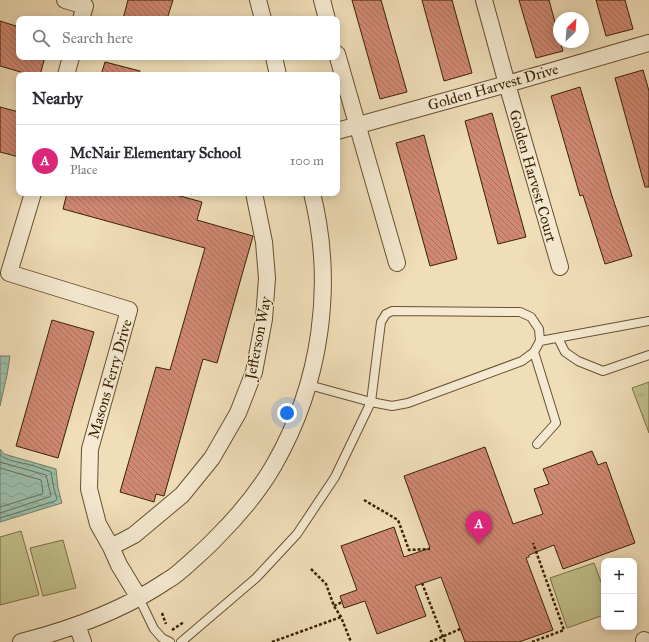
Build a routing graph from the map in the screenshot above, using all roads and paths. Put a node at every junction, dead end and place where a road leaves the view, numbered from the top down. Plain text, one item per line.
1 (65, 0) edge
2 (258, 0) edge
3 (322, 0) edge
4 (484, 0) edge
5 (82, 16) edge
6 (262, 16) edge
7 (326, 16) edge
8 (649, 43) edge
9 (70, 60) edge
10 (275, 60) edge
11 (339, 60) edge
12 (67, 72) edge
13 (277, 72) edge
14 (507, 84) junction
15 (357, 125) junction
16 (340, 130) edge
17 (32, 196) edge
18 (255, 196) edge
19 (313, 196) edge
20 (397, 263) dead end
21 (560, 267) dead end
22 (649, 321) edge
23 (558, 338) junction
24 (540, 341) junction
25 (534, 352) junction
26 (649, 355) edge
27 (309, 385) junction
28 (371, 402) junction
29 (537, 444) dead end
30 (364, 500) dead end
31 (533, 543) dead end
32 (111, 547) junction
33 (430, 549) dead end
34 (311, 569) dead end
35 (422, 583) dead end
36 (139, 598) junction
37 (342, 602) dead end
38 (334, 606) junction
39 (162, 614) dead end
40 (341, 617) junction
41 (184, 622) dead end
42 (77, 625) junction
43 (460, 629) dead end
44 (443, 637) junction
45 (21, 642) edge
46 (83, 642) edge
47 (170, 642) edge
48 (181, 642) edge
49 (272, 642) edge
50 (351, 642) edge
51 (430, 642) edge
52 (444, 642) edge
53 (532, 642) edge

1 - 5 street
2 - 6 street
3 - 7 street
4 - 14 street, Golden Harvest Court
8 - 14 street, Golden Harvest Drive
9 - 12 street
10 - 13 street
11 - 15 street
14 - 15 street, Golden Harvest Drive
14 - 21 street, Golden Harvest Court
15 - 16 street, Golden Harvest Drive
15 - 20 street
17 - 32 street, Masons Ferry Drive
18 - 32 street, Jefferson Way
19 - 27 street
22 - 23 lane
23 - 24 lane
23 - 26 lane
24 - 25 lane
24 - 28 lane
25 - 28 lane
25 - 29 lane
27 - 28 lane
27 - 36 street
28 - 48 lane
30 - 33 path
31 - 53 path
32 - 36 street, Masons Ferry Drive
34 - 38 path
35 - 44 path
36 - 42 street
36 - 47 lane
37 - 38 path
38 - 40 path
39 - 41 path
40 - 49 path
40 - 50 path
42 - 45 street
42 - 46 street
43 - 44 path
44 - 51 path
44 - 52 path

